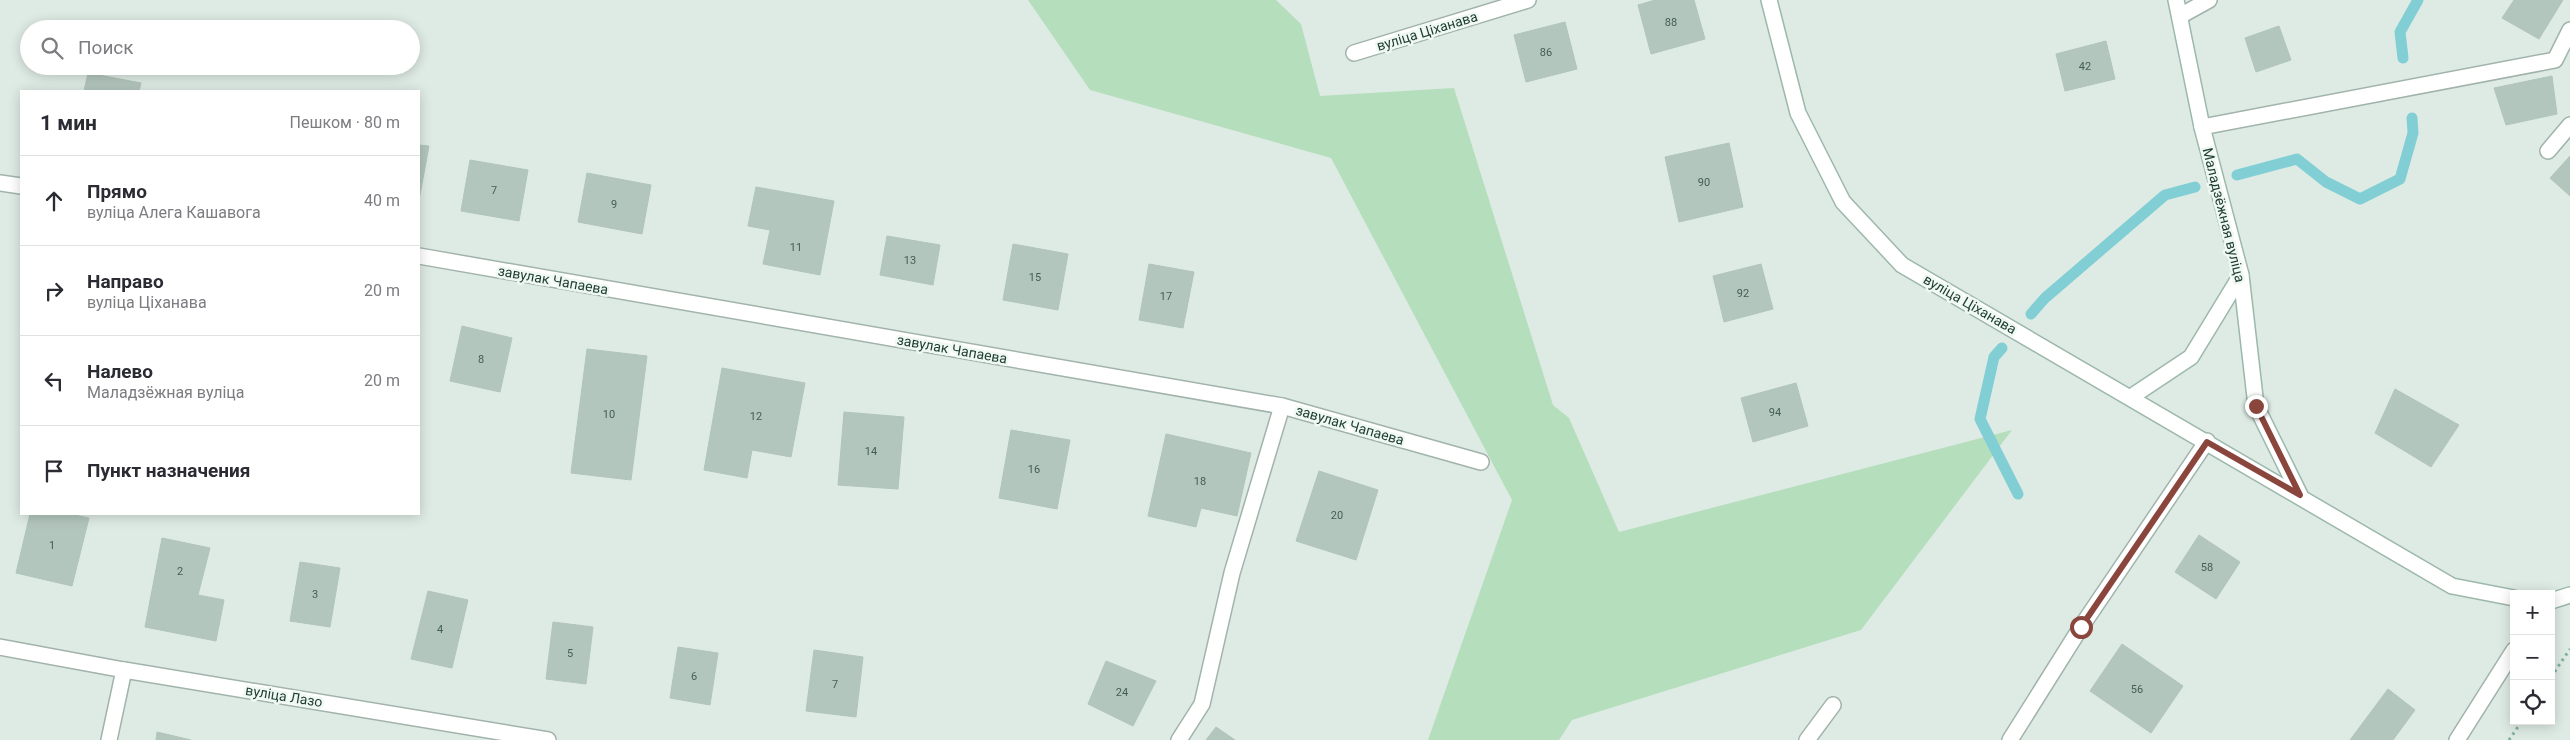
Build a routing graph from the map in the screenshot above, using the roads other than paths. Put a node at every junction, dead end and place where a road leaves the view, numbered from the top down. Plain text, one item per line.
1 (1528, 0) edge
2 (1768, 0) edge
3 (2176, 0) edge
4 (2209, 0) edge
5 (2180, 16) junction
6 (2570, 30) edge
7 (1354, 53) dead end
8 (2570, 125) edge
9 (2202, 127) junction
10 (2548, 151) dead end
11 (0, 183) edge
12 (20, 186) edge
13 (420, 256) edge
14 (2241, 275) junction
15 (2131, 398) junction
16 (1282, 406) junction
17 (2207, 442) junction
18 (1481, 462) dead end
19 (2300, 495) junction
20 (2570, 595) edge
21 (2510, 597) edge
22 (2555, 600) edge
23 (0, 647) edge
24 (2510, 656) edge
25 (124, 670) junction
26 (1833, 705) dead end
27 (515, 737) edge
28 (108, 740) edge
29 (548, 740) edge
30 (1179, 740) edge
31 (1806, 740) edge
32 (2010, 740) edge
33 (2457, 740) edge

1 - 7 street, вуліца Ціханава
2 - 15 street, вуліца Ціханава
3 - 5 street, Маладзёжная вуліца
4 - 5 street
5 - 9 street, Маладзёжная вуліца
6 - 9 street
8 - 10 street
9 - 14 street, Маладзёжная вуліца
11 - 12 street
13 - 16 street, завулак Чапаева
14 - 15 street
14 - 19 street, Маладзёжная вуліца
15 - 17 street, вуліца Ціханава
16 - 18 street, завулак Чапаева
16 - 30 street
17 - 19 street, вуліца Ціханава
17 - 32 street
19 - 21 street, вуліца Ціханава
20 - 22 street
23 - 25 street, вуліца Лазо
24 - 33 street
25 - 27 street, вуліца Лазо
25 - 28 street
26 - 31 street
27 - 29 street, вуліца Лазо

